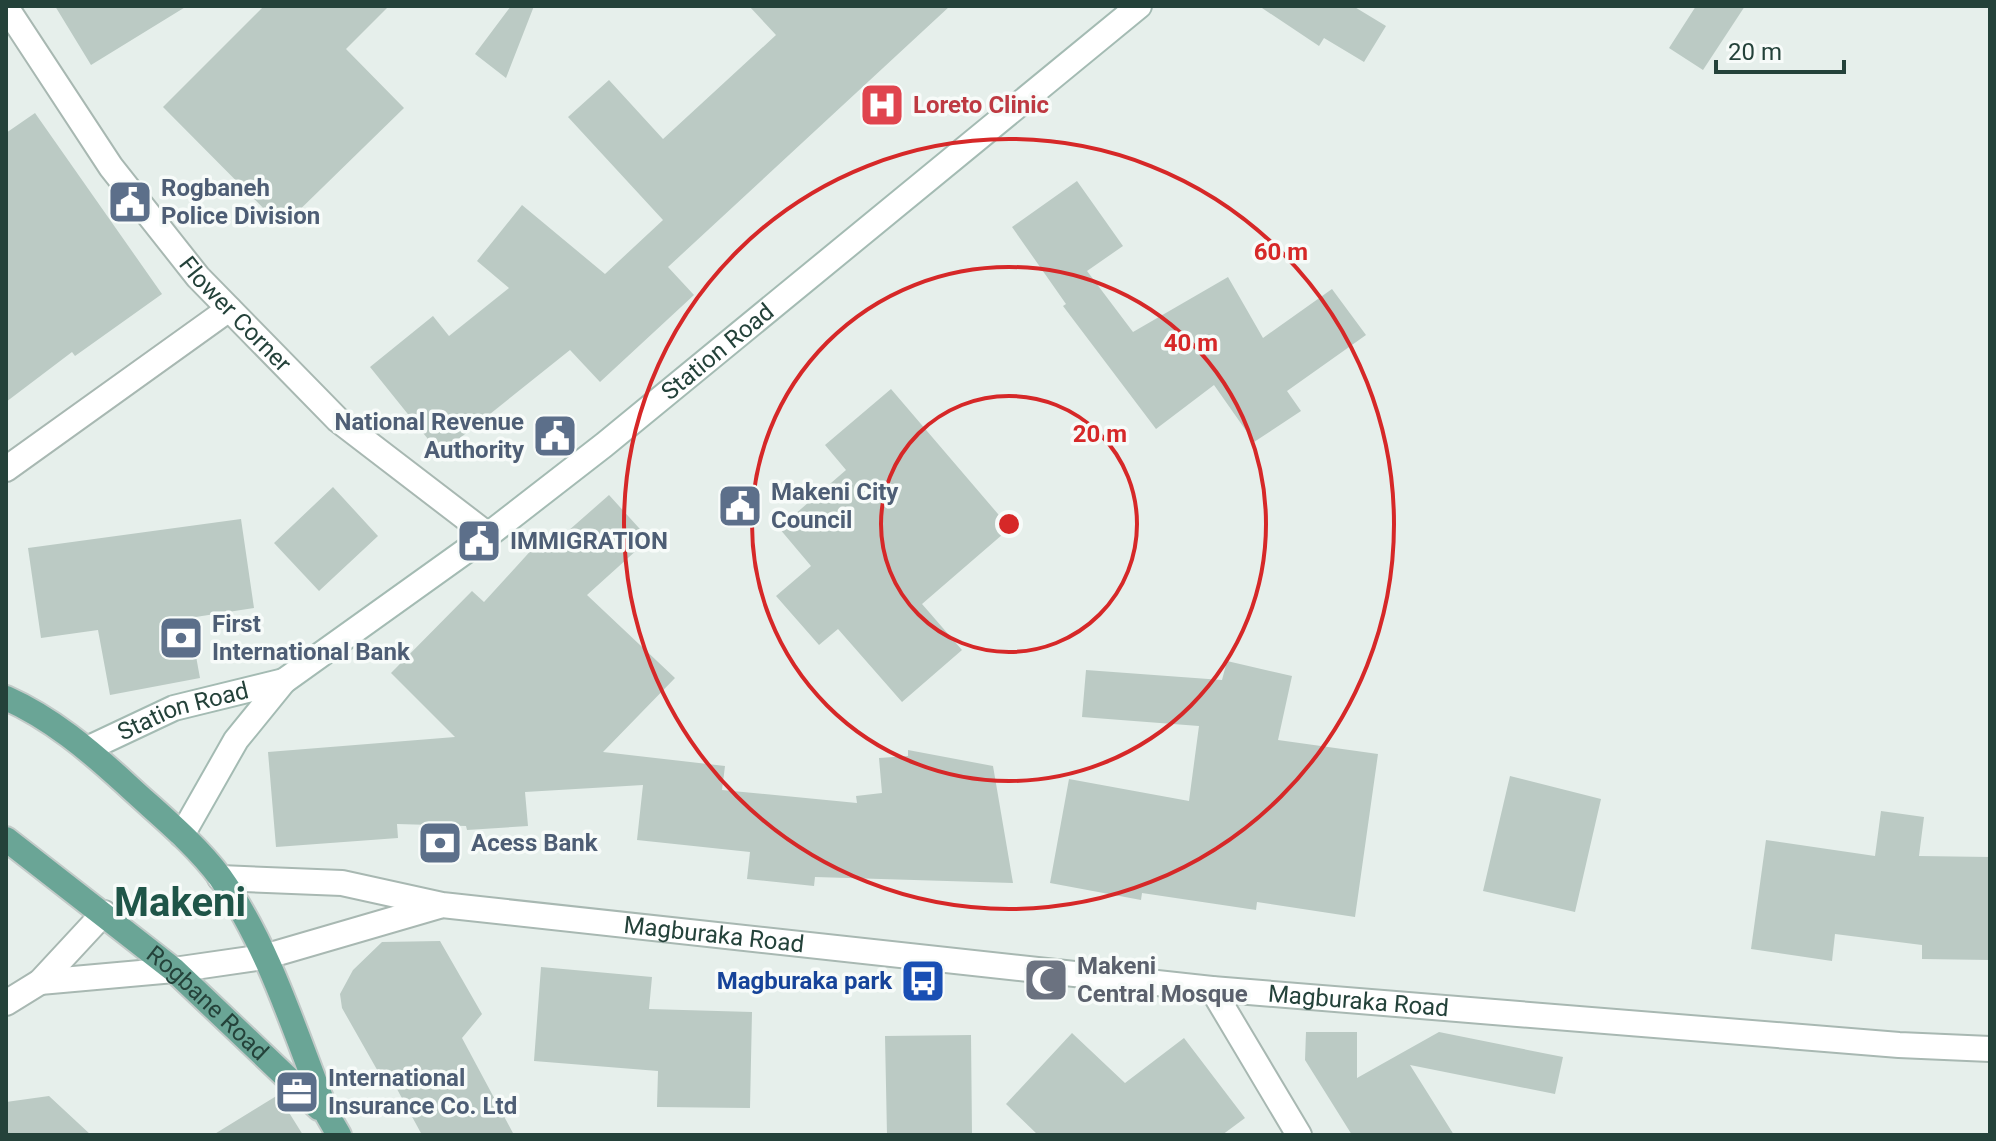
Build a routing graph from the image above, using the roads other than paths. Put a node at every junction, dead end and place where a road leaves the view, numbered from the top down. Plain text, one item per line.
1 (1139, 6) edge
2 (6, 7) edge
3 (229, 309) junction
4 (6, 469) edge
5 (488, 535) junction
6 (284, 681) junction
7 (6, 698) edge
8 (87, 749) junction
9 (182, 835) junction
10 (6, 839) edge
11 (220, 878) junction
12 (442, 905) junction
13 (104, 913) junction
14 (264, 957) junction
15 (174, 970) junction
16 (40, 982) junction
17 (1212, 989) junction
18 (6, 1003) edge
19 (1990, 1049) edge
20 (334, 1126) edge
21 (1299, 1135) edge

1 - 5 street, Station Road
2 - 3 street, Flower Corner
3 - 4 street
3 - 5 street, Flower Corner
5 - 6 street, Station Road
6 - 8 street, Station Road
6 - 9 street, Station Road
7 - 8 main road
8 - 9 main road
9 - 11 main road
10 - 13 main road, Rogbane Road
11 - 12 street, Magburaka Road
11 - 14 main road
12 - 14 street, Magburaka Road
12 - 17 street, Magburaka Road
13 - 15 main road, Rogbane Road
13 - 16 street
14 - 15 street, Magburaka Road
14 - 20 main road
15 - 16 street, Magburaka Road
15 - 20 main road, Rogbane Road
16 - 18 street
17 - 19 street, Magburaka Road
17 - 21 street

